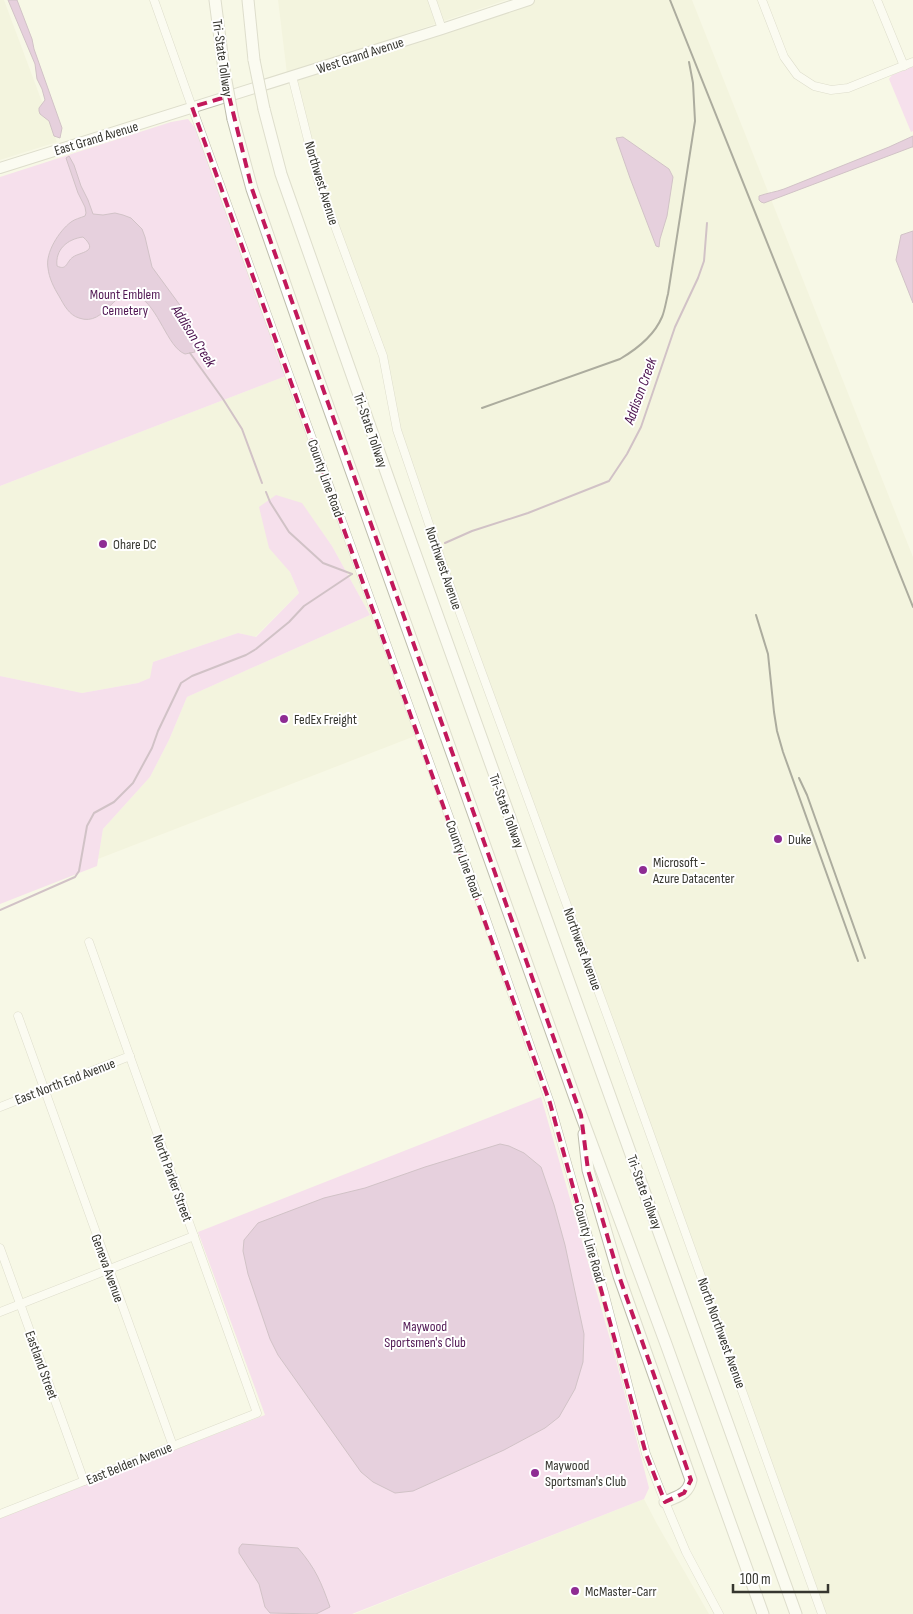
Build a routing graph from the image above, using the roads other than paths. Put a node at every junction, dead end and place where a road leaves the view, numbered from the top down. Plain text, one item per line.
1 (154, 0) edge
2 (215, 0) edge
3 (248, 0) edge
4 (432, 0) edge
5 (528, 0) edge
6 (762, 0) edge
7 (877, 0) edge
8 (442, 29) junction
9 (913, 62) edge
10 (904, 66) junction
11 (292, 76) junction
12 (192, 107) junction
13 (0, 168) edge
14 (89, 942) dead end
15 (18, 1016) dead end
16 (621, 1053) joint
17 (130, 1056) junction
18 (44, 1090) junction
19 (0, 1107) edge
20 (581, 1115) junction
21 (194, 1236) junction
22 (0, 1248) edge
23 (109, 1269) junction
24 (20, 1304) junction
25 (0, 1312) edge
26 (257, 1413) joint
27 (173, 1446) junction
28 (84, 1481) junction
29 (665, 1502) junction
30 (0, 1514) edge
31 (719, 1614) edge
32 (763, 1614) edge
33 (796, 1614) edge
34 (822, 1614) edge

1 - 12 street, County Line Road
2 - 20 highway, Tri-State Tollway, bridge
3 - 33 highway, Tri-State Tollway, bridge
4 - 8 street
5 - 8 main road, West Grand Avenue
6 - 10 street
7 - 10 street
8 - 11 main road, West Grand Avenue
9 - 10 street
11 - 12 main road, West Grand Avenue
11 - 16 street, Northwest Avenue
12 - 13 main road, East Grand Avenue
12 - 29 street, County Line Road
14 - 17 street, North Parker Street
15 - 18 street, Geneva Avenue
16 - 34 street, North Northwest Avenue
17 - 18 street, East North End Avenue
17 - 21 street, North Parker Street
18 - 19 street, East North End Avenue
18 - 23 street, Geneva Avenue
20 - 29 highway
20 - 32 highway, Tri-State Tollway
21 - 23 street
21 - 26 street, North Parker Street
22 - 24 street, Eastland Street
23 - 24 street
23 - 27 street, Geneva Avenue
24 - 25 street
24 - 28 street, Eastland Street
26 - 27 street, East Belden Avenue
27 - 28 street, East Belden Avenue
28 - 30 street, East Belden Avenue
29 - 31 street, County Line Road

